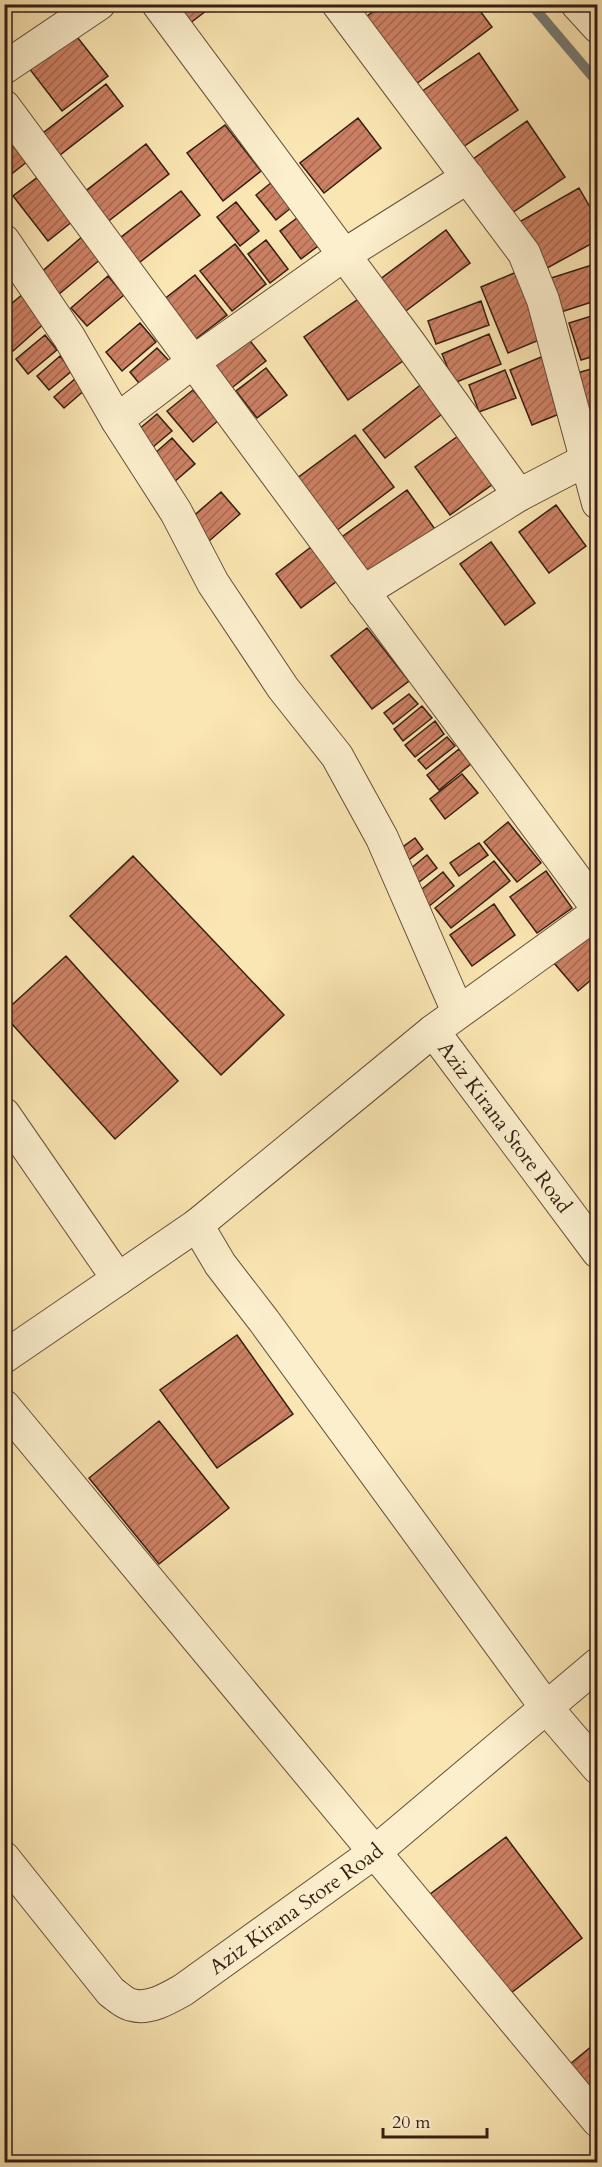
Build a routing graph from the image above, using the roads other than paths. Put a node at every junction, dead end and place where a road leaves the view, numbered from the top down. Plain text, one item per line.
1 (99, 4) edge
2 (158, 4) edge
3 (338, 4) edge
4 (577, 4) edge
5 (597, 27) edge
6 (4, 68) edge
7 (4, 106) edge
8 (468, 177) junction
9 (4, 240) edge
10 (344, 255) junction
11 (193, 362) junction
12 (117, 420) junction
13 (586, 460) junction
14 (519, 495) junction
15 (597, 503) edge
16 (363, 591) junction
17 (597, 911) edge
18 (458, 1012) junction
19 (434, 1031) junction
20 (4, 1114) edge
21 (197, 1225) junction
22 (597, 1252) edge
23 (118, 1279) junction
24 (4, 1357) edge
25 (4, 1407) edge
26 (597, 1664) edge
27 (545, 1706) junction
28 (597, 1768) edge
29 (375, 1852) junction
30 (4, 1858) edge
31 (597, 2121) edge

1 - 6 street
2 - 10 street
3 - 8 street
4 - 5 street
7 - 11 street
8 - 10 street
8 - 13 street
9 - 12 street
10 - 11 street
10 - 14 street
11 - 12 street
11 - 16 street
12 - 18 street
13 - 14 street
13 - 15 street
14 - 16 street
16 - 17 street
17 - 18 street
18 - 19 street
19 - 21 street
19 - 22 street, Aziz Kirana Store Road
20 - 23 street
21 - 23 street
21 - 27 street
23 - 24 street
25 - 29 street
26 - 27 street, Aziz Kirana Store Road
27 - 28 street
27 - 29 street, Aziz Kirana Store Road
29 - 30 street, Aziz Kirana Store Road
29 - 31 street

